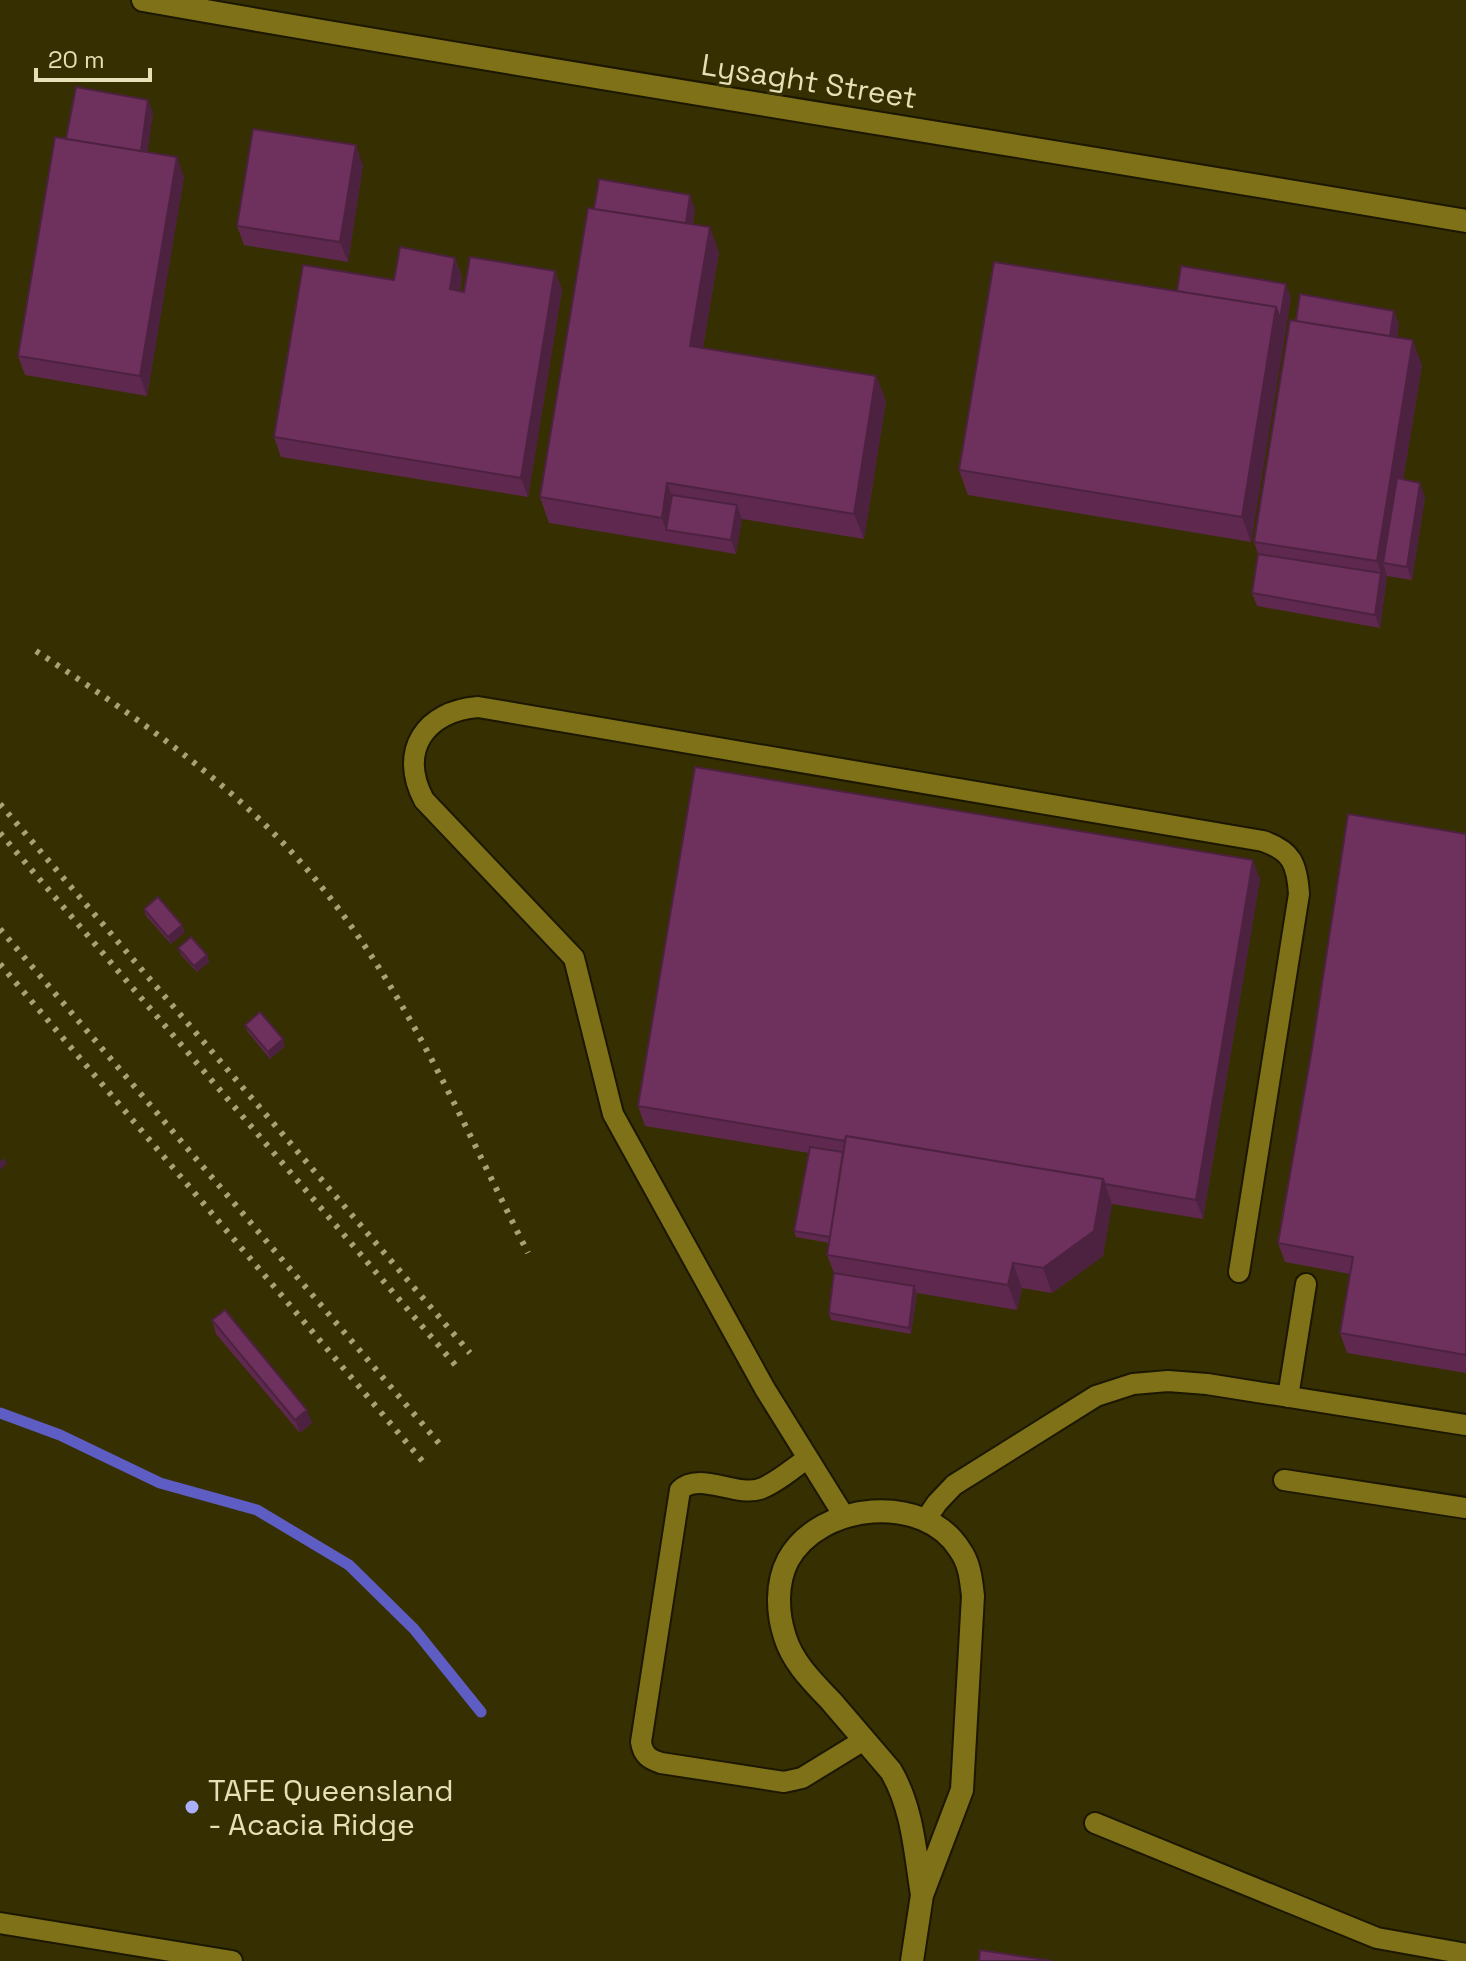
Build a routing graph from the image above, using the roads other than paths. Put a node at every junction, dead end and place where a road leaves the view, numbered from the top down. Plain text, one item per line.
1 (143, 0) edge
2 (1466, 221) edge
3 (1239, 1272) dead end
4 (1306, 1284) dead end
5 (1288, 1397) junction
6 (1466, 1425) edge
7 (808, 1458) junction
8 (1284, 1480) dead end
9 (1466, 1508) edge
10 (844, 1516) junction
11 (926, 1519) junction
12 (864, 1740) junction
13 (1095, 1823) dead end
14 (922, 1895) junction
15 (0, 1923) edge
16 (1466, 1954) edge
17 (232, 1961) edge
18 (912, 1961) edge

1 - 2 street, Lysaght Street
3 - 7 lane
4 - 5 lane
5 - 6 lane
5 - 11 lane
7 - 10 lane
7 - 12 lane
8 - 9 lane
10 - 11 street
10 - 12 street
11 - 14 street
12 - 14 street
13 - 16 lane
14 - 18 street
15 - 17 lane

